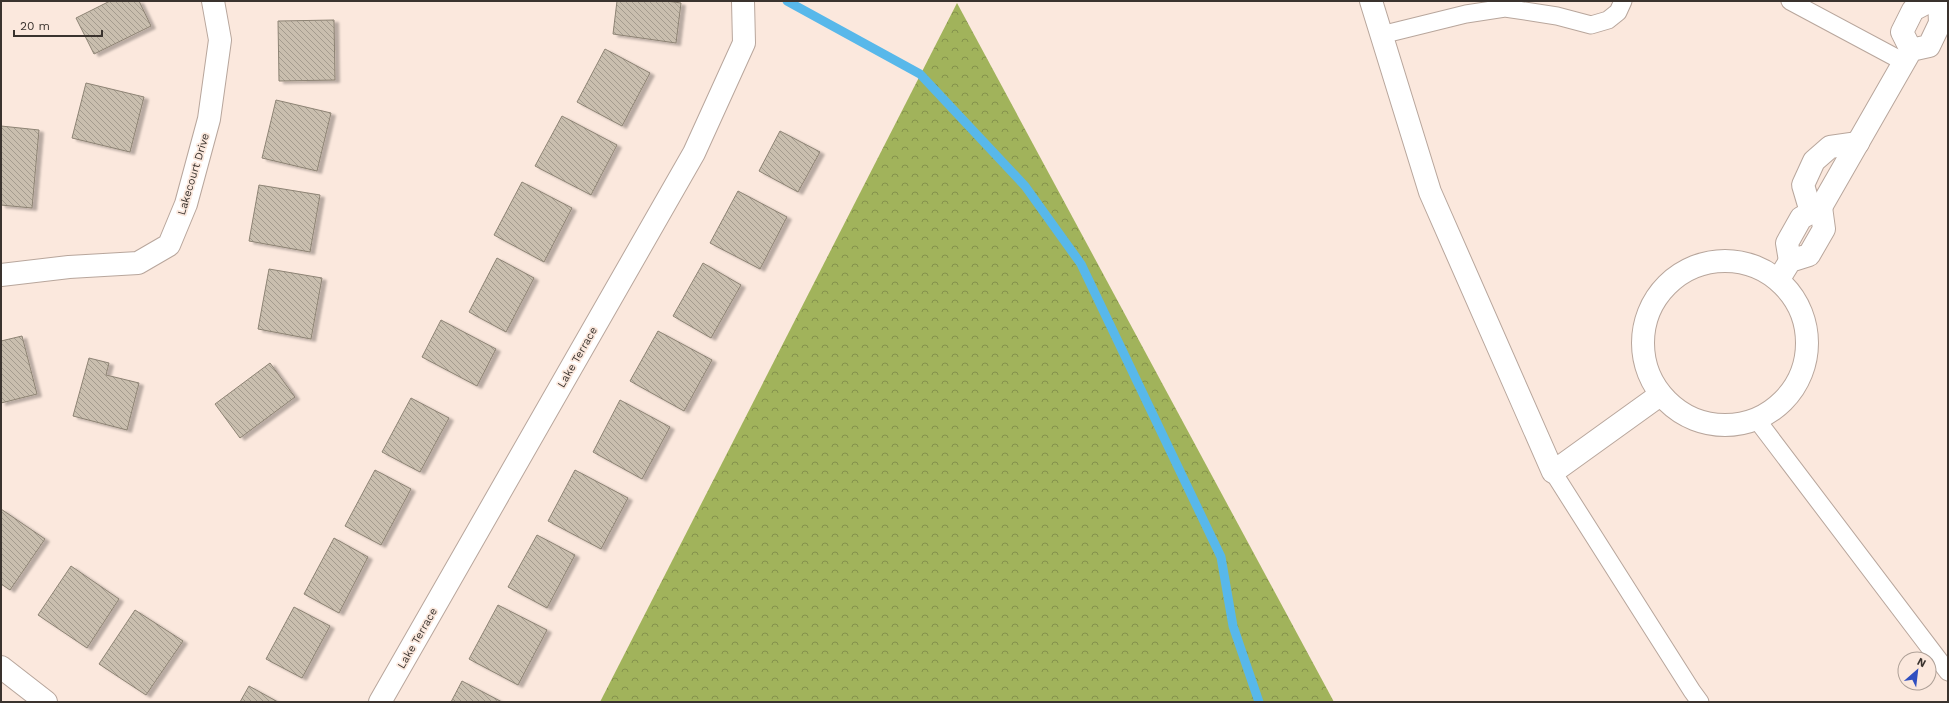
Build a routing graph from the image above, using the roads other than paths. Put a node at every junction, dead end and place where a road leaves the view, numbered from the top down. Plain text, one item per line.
1 (213, 1) edge
2 (743, 1) edge
3 (1371, 1) edge
4 (1623, 1) edge
5 (1790, 1) edge
6 (1930, 1) edge
7 (1939, 1) edge
8 (1381, 35) junction
9 (1907, 56) junction
10 (1, 274) edge
11 (1778, 280) junction
12 (1660, 395) junction
13 (1757, 420) junction
14 (1553, 472) junction
15 (1, 667) edge
16 (1948, 672) edge
17 (46, 702) edge
18 (380, 702) edge
19 (1700, 702) edge

1 - 10 street, Lakecourt Drive
2 - 18 street, Lake Terrace
3 - 8 street
4 - 8 lane
5 - 9 lane
6 - 9 street
7 - 9 street
8 - 14 street
9 - 11 street
11 - 12 street
11 - 13 street
12 - 13 street
12 - 14 street
13 - 16 lane
14 - 19 lane
15 - 17 street

